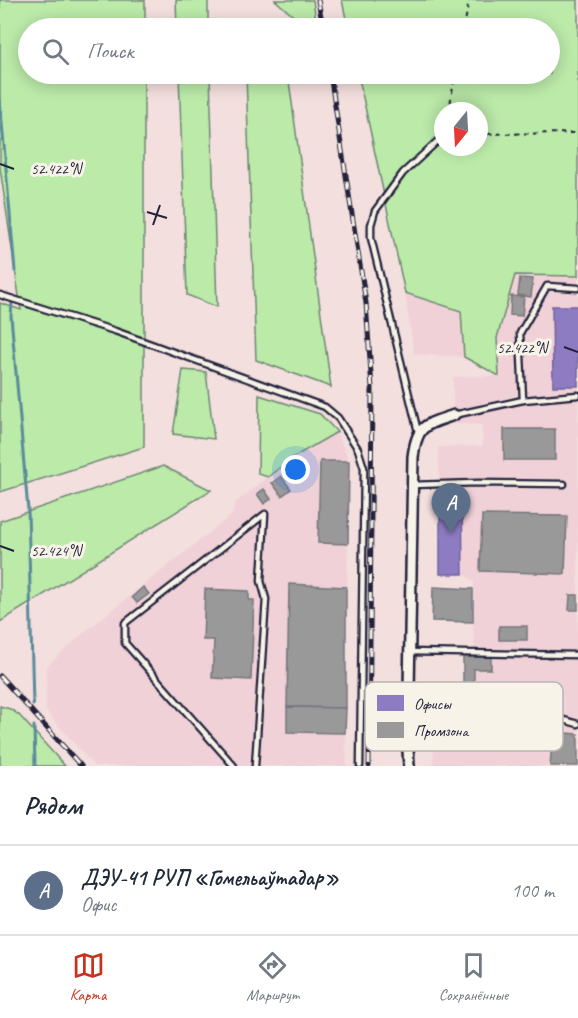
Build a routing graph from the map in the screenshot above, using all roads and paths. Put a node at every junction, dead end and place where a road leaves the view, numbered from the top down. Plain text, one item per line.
1 (469, 0) edge
2 (466, 18) edge
3 (453, 84) edge
4 (450, 102) edge
5 (578, 133) edge
6 (488, 134) edge
7 (434, 144) edge
8 (578, 288) edge
9 (0, 295) edge
10 (578, 395) edge
11 (523, 400) junction
12 (454, 415) joint
13 (418, 432) junction
14 (564, 484) dead end
15 (411, 485) junction
16 (409, 652) junction
17 (578, 655) edge
18 (408, 682) edge
19 (563, 720) edge
20 (578, 724) edge
21 (408, 751) edge
22 (234, 766) edge
23 (255, 766) edge
24 (360, 766) edge
25 (409, 766) edge

1 - 2 path
3 - 4 path
5 - 6 path
7 - 13 lane
8 - 11 lane
9 - 24 lane
10 - 11 lane
11 - 12 lane
12 - 13 street
13 - 15 street
14 - 15 lane
15 - 16 street
16 - 17 lane
16 - 18 street
19 - 20 lane
21 - 25 street
22 - 23 lane

